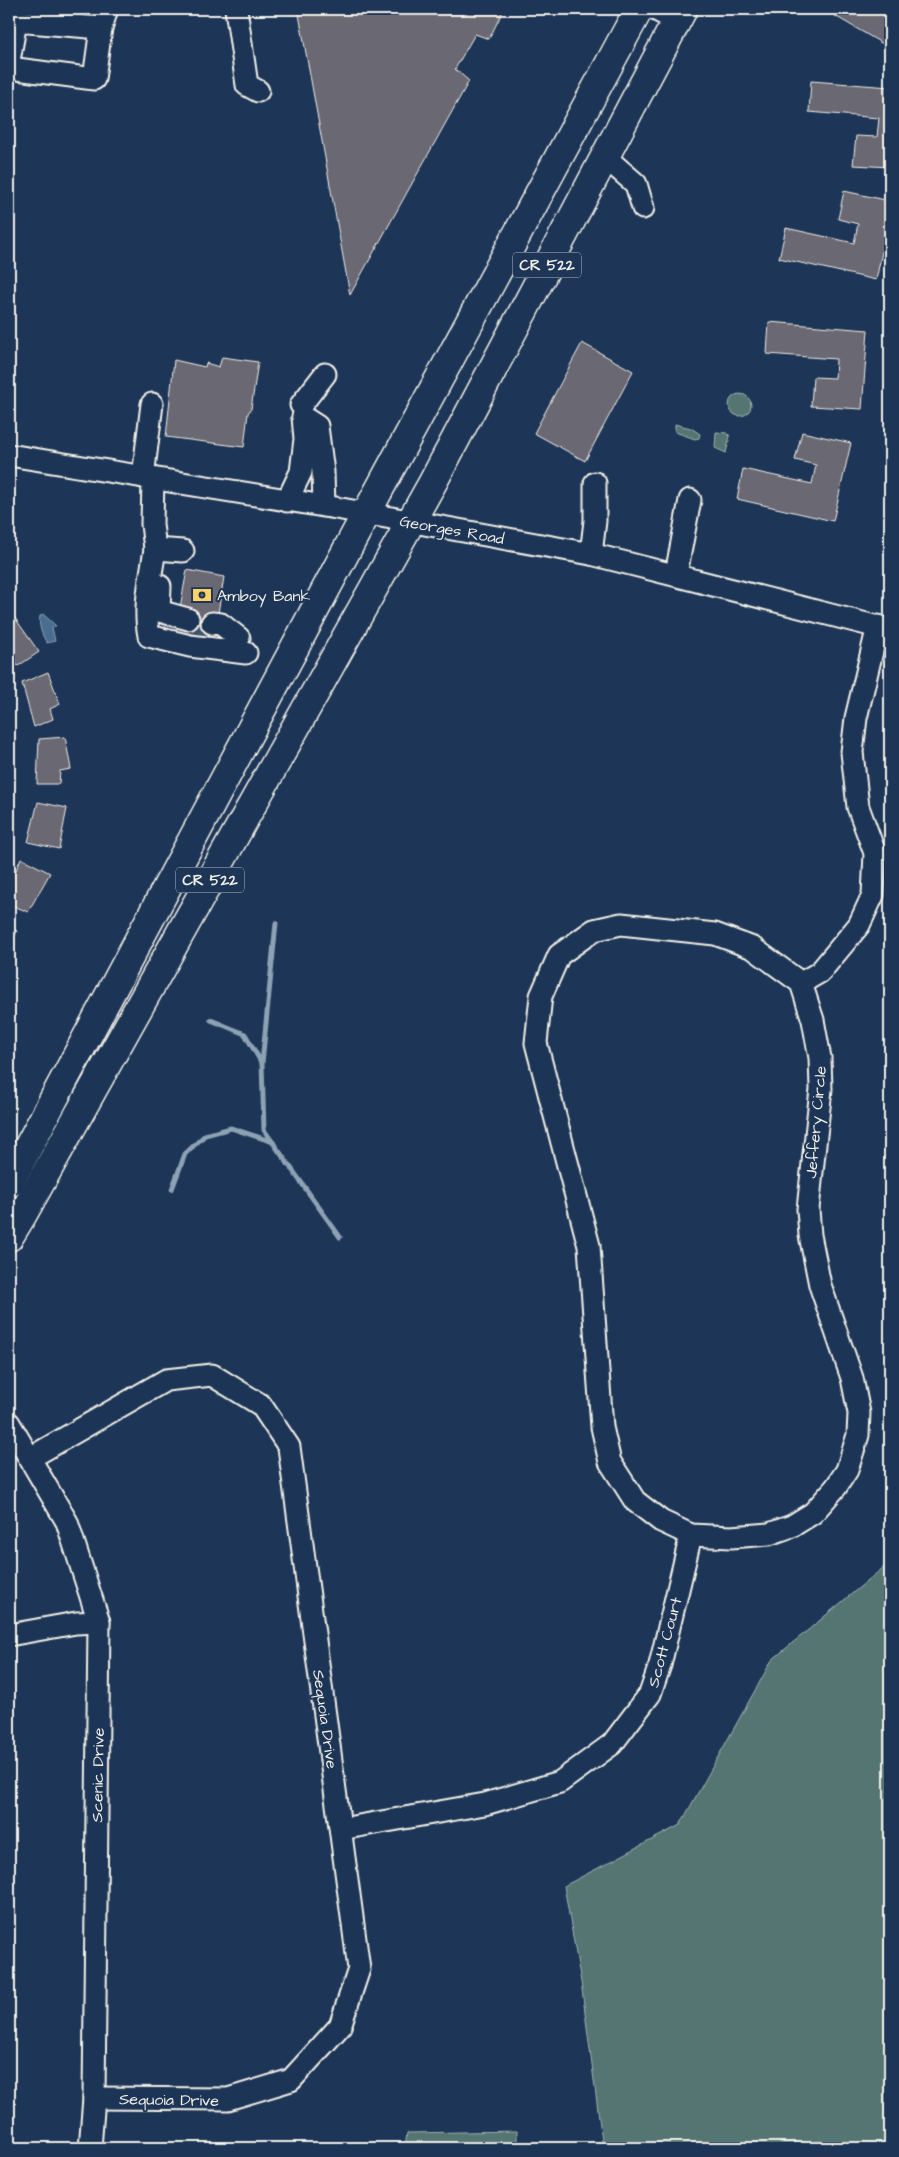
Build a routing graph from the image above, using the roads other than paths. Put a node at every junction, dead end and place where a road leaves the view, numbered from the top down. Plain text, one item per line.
1 (236, 9) edge
2 (639, 9) edge
3 (672, 13) edge
4 (104, 18) edge
5 (9, 61) edge
6 (9, 68) edge
7 (258, 92) dead end
8 (605, 157) junction
9 (643, 208) dead end
10 (325, 374) dead end
11 (152, 404) dead end
12 (301, 405) dead end
13 (9, 455) edge
14 (148, 478) junction
15 (595, 483) dead end
16 (690, 500) dead end
17 (287, 501) junction
18 (324, 506) junction
19 (366, 514) junction
20 (410, 522) junction
21 (170, 550) junction
22 (591, 554) junction
23 (676, 574) junction
24 (146, 620) junction
25 (211, 627) tunnel mouth
26 (884, 628) edge
27 (882, 853) edge
28 (801, 984) junction
29 (9, 1183) edge
30 (9, 1237) edge
31 (9, 1423) edge
32 (30, 1458) junction
33 (691, 1534) junction
34 (99, 1622) junction
35 (9, 1634) edge
36 (341, 1830) junction
37 (94, 2098) junction
38 (90, 2148) edge

1 - 7 street
2 - 19 main road, CR 522
3 - 8 main road, CR 522
4 - 5 street
4 - 6 street
8 - 9 street
8 - 20 main road, CR 522
10 - 12 street
11 - 14 street
13 - 14 street, Georges Road
14 - 17 street, Georges Road
14 - 21 street
15 - 22 street
16 - 23 street
17 - 18 street, Georges Road
17 - 18 street
18 - 19 street, Georges Road
19 - 20 street, Georges Road
19 - 29 main road, CR 522
20 - 22 street, Georges Road
20 - 30 main road, CR 522
21 - 24 street
21 - 24 street
22 - 23 street, Georges Road
23 - 26 street, Georges Road
24 - 25 street
26 - 27 street
27 - 28 street
28 - 33 street, Jeffery Circle
28 - 33 street, Jeffery Circle
31 - 32 street, Scenic Drive
32 - 34 street, Scenic Drive
32 - 36 street, Sequoia Drive
33 - 36 street, Scott Court
34 - 35 street
34 - 37 street, Scenic Drive
36 - 37 street, Sequoia Drive
37 - 38 street, Scenic Drive

